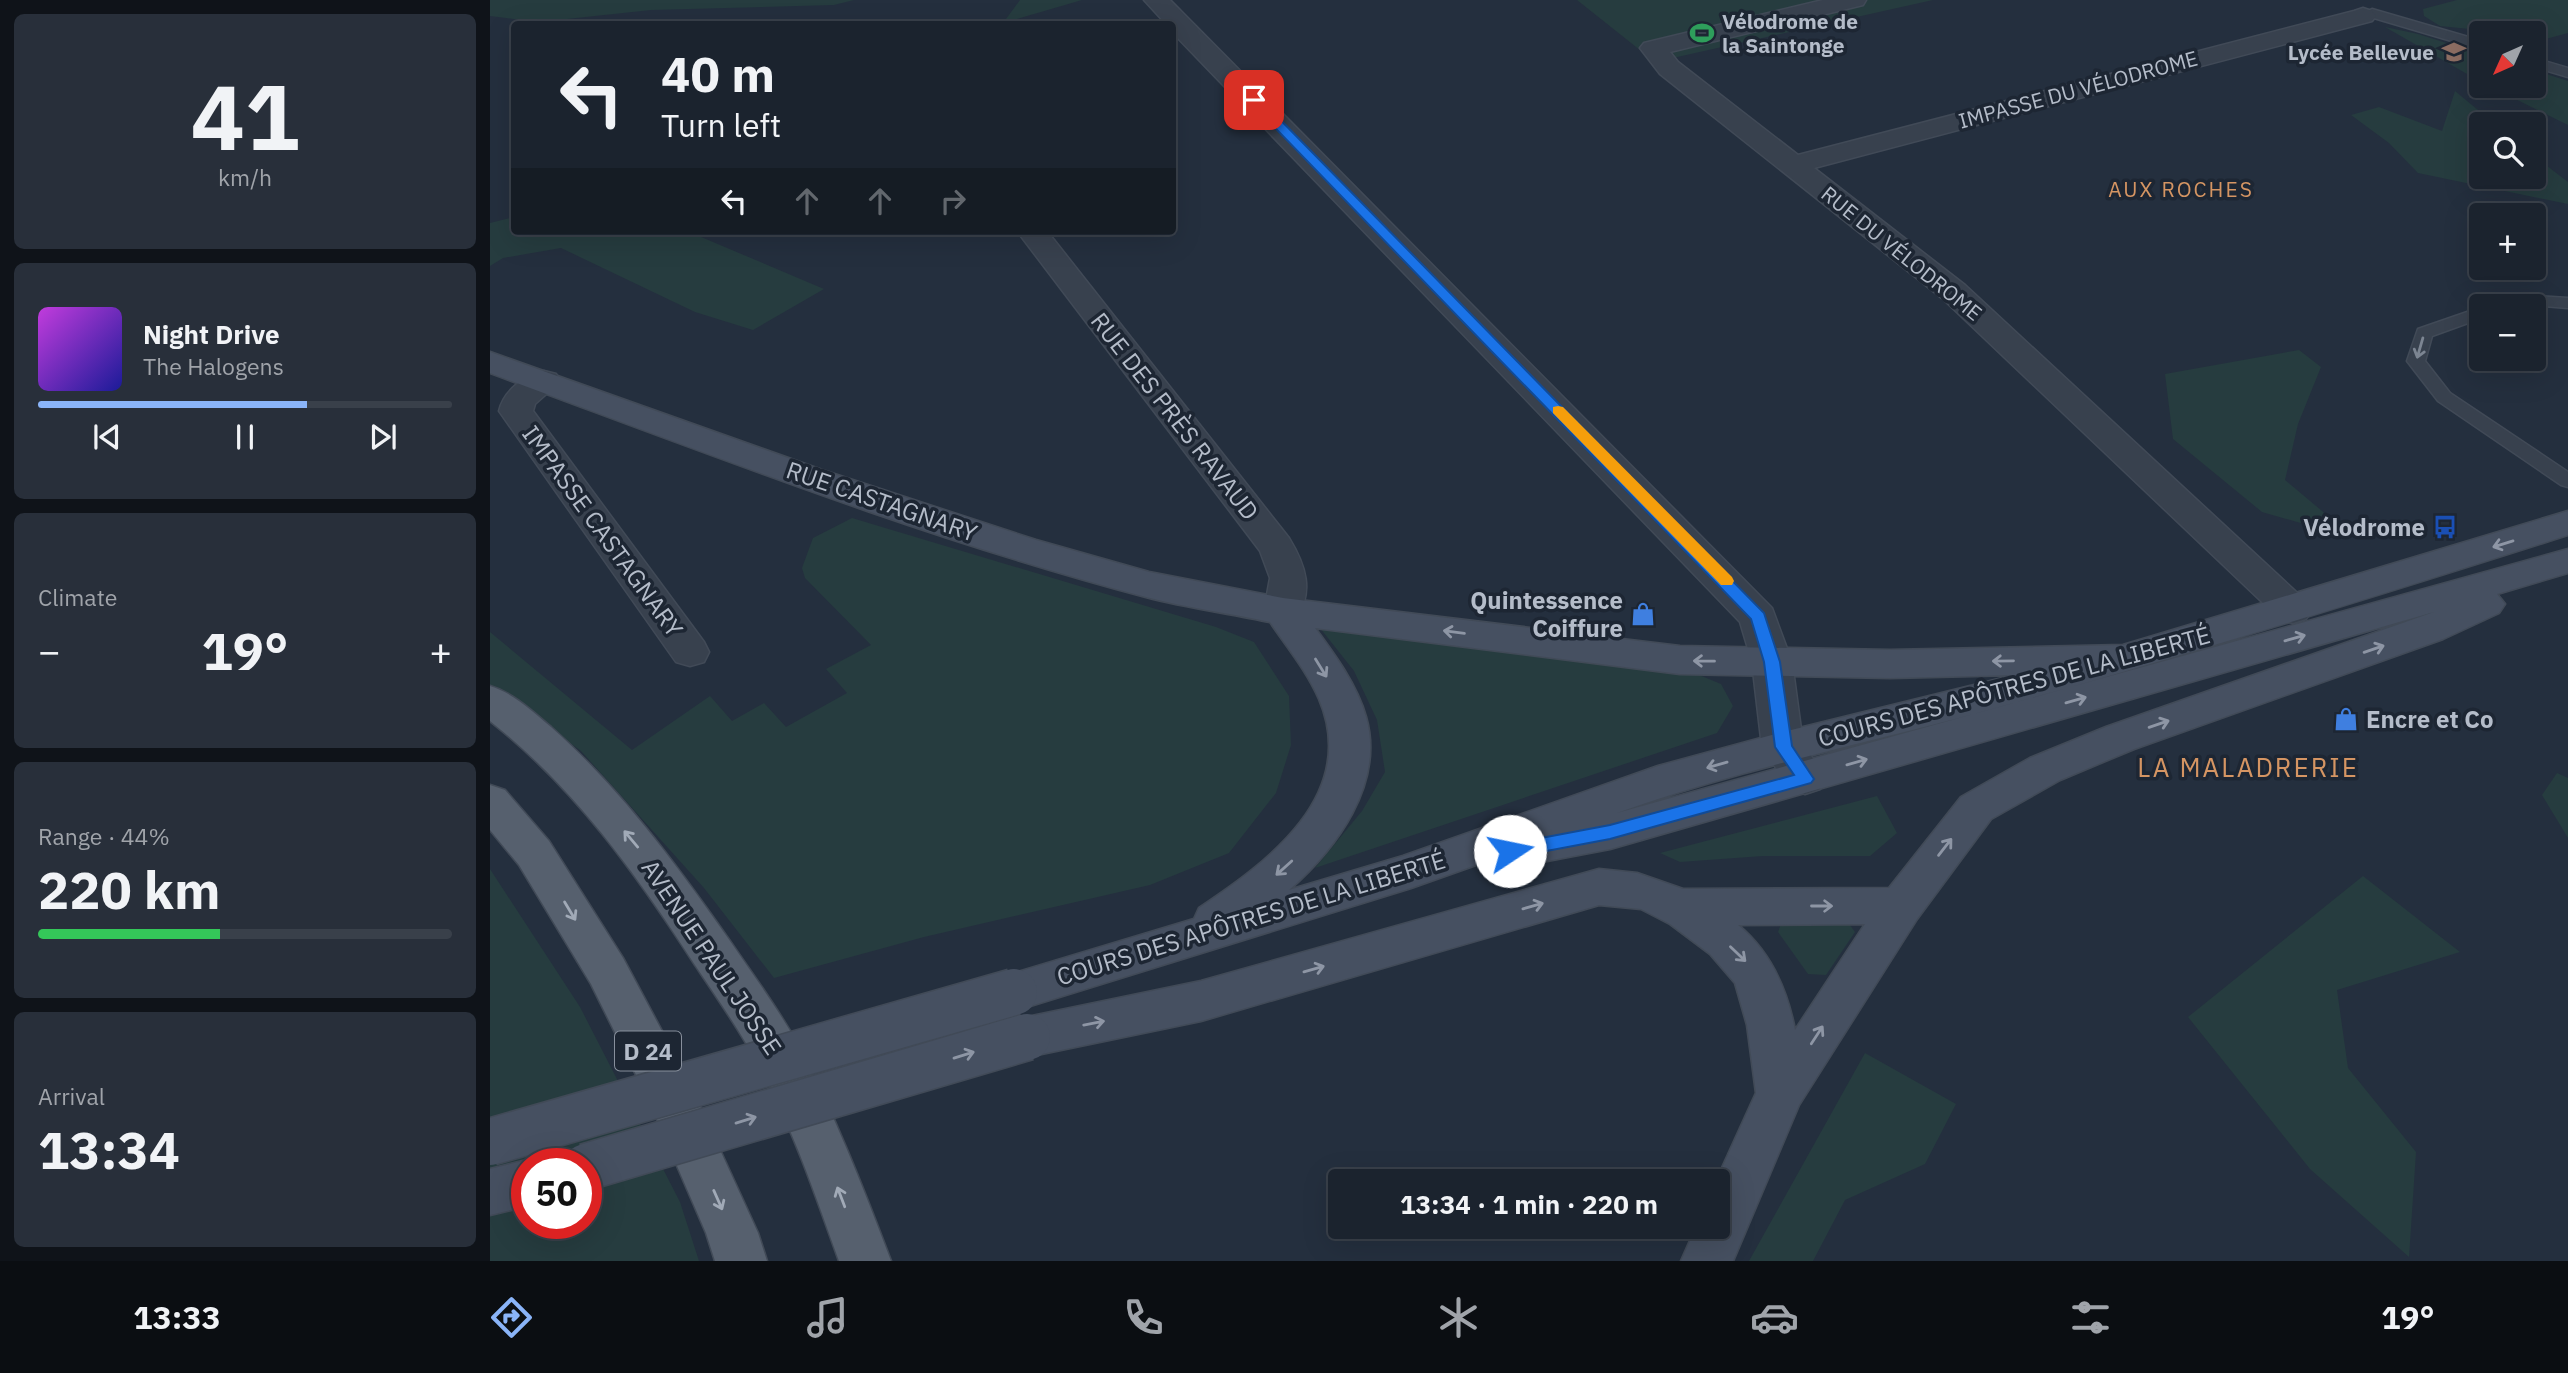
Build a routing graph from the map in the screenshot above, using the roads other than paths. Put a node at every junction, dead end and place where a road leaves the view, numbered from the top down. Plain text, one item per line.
1 (1156, 0) edge
2 (1854, 0) edge
3 (2367, 14) joint
4 (2469, 42) edge
5 (2546, 66) edge
6 (2568, 72) edge
7 (1794, 165) junction
8 (1035, 235) edge
9 (2546, 302) edge
10 (2568, 303) edge
11 (2469, 317) edge
12 (490, 362) edge
13 (544, 381) junction
14 (2568, 481) edge
15 (2568, 523) edge
16 (2568, 563) edge
17 (2293, 610) junction
18 (1283, 611) junction
19 (690, 652) dead end
20 (2120, 658) junction
21 (1772, 662) junction
22 (490, 700) edge
23 (1794, 763) junction
24 (490, 801) edge
25 (1901, 906) junction
26 (1680, 907) junction
27 (1185, 940) junction
28 (1021, 1014) junction
29 (1780, 1093) junction
30 (490, 1142) edge
31 (602, 1161) edge
32 (511, 1187) edge
33 (490, 1192) edge
34 (741, 1261) edge
35 (865, 1261) edge
36 (1707, 1261) edge

1 - 21 street
2 - 7 street, RUE DU VÉLODROME
3 - 4 lane
3 - 7 street, IMPASSE DU VÉLODROME
5 - 6 lane
7 - 17 street, RUE DU VÉLODROME
8 - 18 street, RUE DES PRÈS RAVAUD
9 - 10 lane
11 -> 14 lane
12 - 13 main road, RUE CASTAGNARY
13 - 18 main road, RUE CASTAGNARY
13 - 19 street, IMPASSE CASTAGNARY
15 -> 17 main road, COURS DES APÔTRES DE LA LIBERTÉ
23 -> 16 main road
25 -> 16 main road
17 - 20 main road, COURS DES APÔTRES DE LA LIBERTÉ
21 -> 18 main road, RUE CASTAGNARY
18 -> 27 main road
20 -> 21 main road
20 - 23 main road, COURS DES APÔTRES DE LA LIBERTÉ
21 - 23 street
35 -> 22 main road, AVENUE PAUL JOSSE
23 - 27 main road, COURS DES APÔTRES DE LA LIBERTÉ
24 -> 34 main road, D 24
26 -> 25 main road
29 -> 25 main road
28 -> 26 main road
26 -> 29 main road
27 - 28 main road, COURS DES APÔTRES DE LA LIBERTÉ
28 - 30 main road, COURS DES APÔTRES DE LA LIBERTÉ / D 24, bridge
31 -> 28 main road, bridge
29 - 36 main road
32 - 33 main road

